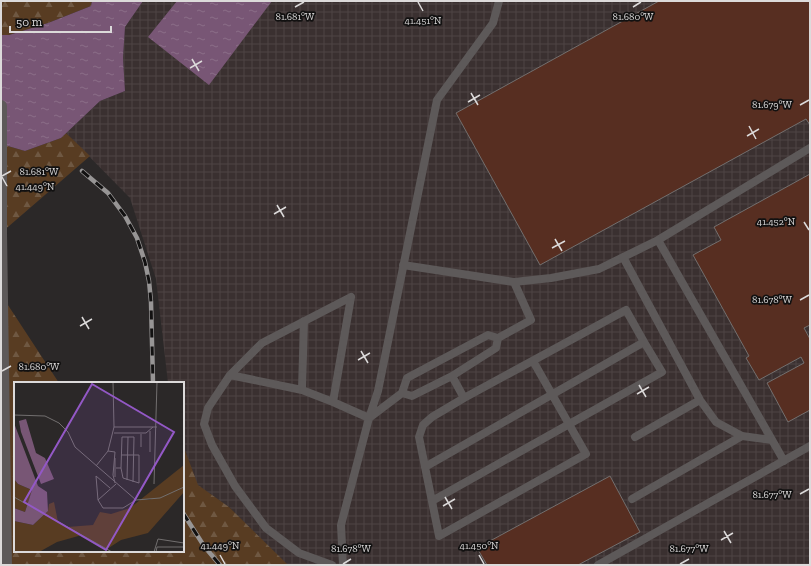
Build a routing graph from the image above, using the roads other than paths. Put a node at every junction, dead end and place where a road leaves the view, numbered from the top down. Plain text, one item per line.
1 (499, 1) edge
2 (1, 106) edge
3 (810, 148) edge
4 (658, 240) junction
5 (623, 257) junction
6 (403, 265) junction
7 (514, 282) junction
8 (304, 321) junction
9 (498, 338) junction
10 (644, 342) junction
11 (533, 361) junction
12 (230, 375) junction
13 (452, 376) junction
14 (302, 390) junction
15 (402, 393) junction
16 (553, 394) junction
17 (464, 398) junction
18 (700, 400) junction
19 (333, 402) junction
20 (369, 418) junction
21 (570, 424) junction
22 (742, 436) junction
23 (635, 438) dead end
24 (772, 440) junction
25 (810, 446) edge
26 (784, 461) junction
27 (425, 467) junction
28 (632, 499) dead end
29 (432, 501) junction
30 (6, 565) edge
31 (332, 565) edge
32 (343, 565) edge
33 (598, 565) edge

1 - 6 lane
2 - 30 main road
3 - 4 lane
4 - 5 lane
4 - 24 lane
5 - 7 lane
5 - 18 lane
6 - 7 lane
6 - 20 lane
7 - 9 lane
8 - 12 lane
8 - 14 lane
8 - 19 lane
9 - 13 lane
9 - 15 lane
10 - 11 lane
10 - 16 lane
10 - 21 lane
11 - 16 lane
11 - 17 lane
12 - 14 lane
12 - 31 lane
13 - 15 lane
13 - 17 lane
14 - 19 lane
15 - 20 lane
16 - 21 lane
16 - 27 lane
17 - 27 lane
18 - 22 lane
18 - 23 lane
19 - 20 lane
20 - 32 lane
21 - 29 lane
21 - 29 lane
22 - 24 lane
22 - 28 lane
24 - 26 lane
25 - 26 lane
26 - 33 lane
27 - 29 lane

